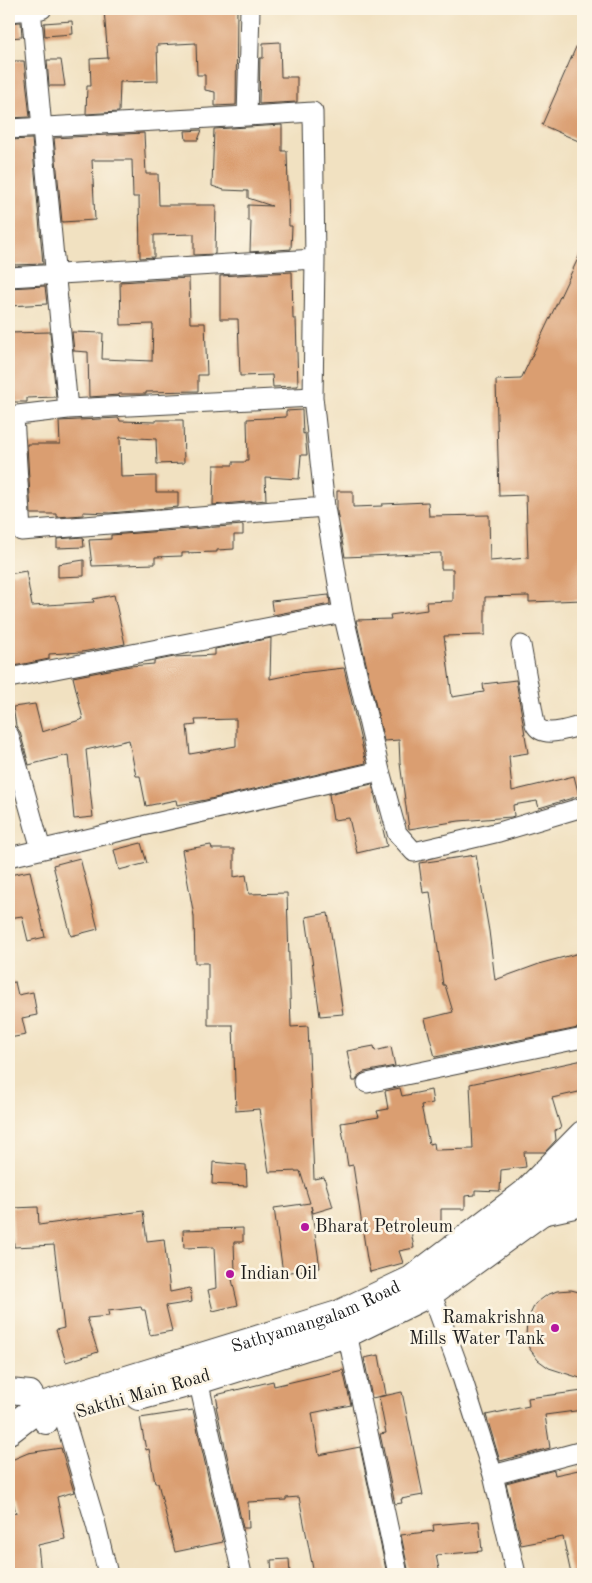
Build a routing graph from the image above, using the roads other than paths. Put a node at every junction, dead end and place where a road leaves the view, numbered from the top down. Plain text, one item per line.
1 (35, 9) edge
2 (250, 9) edge
3 (9, 12) edge
4 (248, 116) junction
5 (42, 127) junction
6 (9, 129) edge
7 (315, 259) junction
8 (56, 274) junction
9 (9, 277) edge
10 (314, 398) junction
11 (68, 409) junction
12 (12, 416) edge
13 (325, 507) junction
14 (343, 613) junction
15 (521, 645) dead end
16 (9, 678) edge
17 (583, 725) edge
18 (9, 735) edge
19 (380, 771) junction
20 (583, 807) edge
21 (40, 849) junction
22 (9, 856) edge
23 (583, 1038) edge
24 (367, 1082) dead end
25 (583, 1135) edge
26 (583, 1163) edge
27 (534, 1202) junction
28 (583, 1202) edge
29 (432, 1292) junction
30 (347, 1333) junction
31 (198, 1380) junction
32 (9, 1391) edge
33 (52, 1411) junction
34 (9, 1430) edge
35 (9, 1450) edge
36 (583, 1451) edge
37 (493, 1475) junction
38 (108, 1574) edge
39 (242, 1574) edge
40 (398, 1574) edge
41 (516, 1574) edge

1 - 3 street
1 - 5 street
2 - 4 street
4 - 5 street
4 - 7 street
5 - 6 street
5 - 8 street
7 - 8 street
7 - 10 street
8 - 9 street
8 - 11 street
10 - 11 street
10 - 13 street
11 - 12 street
12 - 13 street
13 - 14 street
14 - 16 street
14 - 19 street
15 - 17 street
18 - 21 street
19 - 20 street
19 - 21 street
21 - 22 street
23 - 24 street
25 - 27 main road, Sathyamangalam Road
26 - 27 main road, Sakthi Main Road
27 - 28 main road
27 - 29 main road, Sakthi Main Road
27 - 33 main road, Sathyamangalam Road
29 - 30 main road, Sakthi Main Road
29 - 37 street
30 - 31 main road, Sakthi Main Road
30 - 40 street
31 - 33 main road, Sakthi Main Road
31 - 39 street
32 - 33 street
33 - 34 main road, Sathyamangalam Road
33 - 35 main road, Sakthi Main Road
33 - 38 street
36 - 37 street
37 - 41 street

